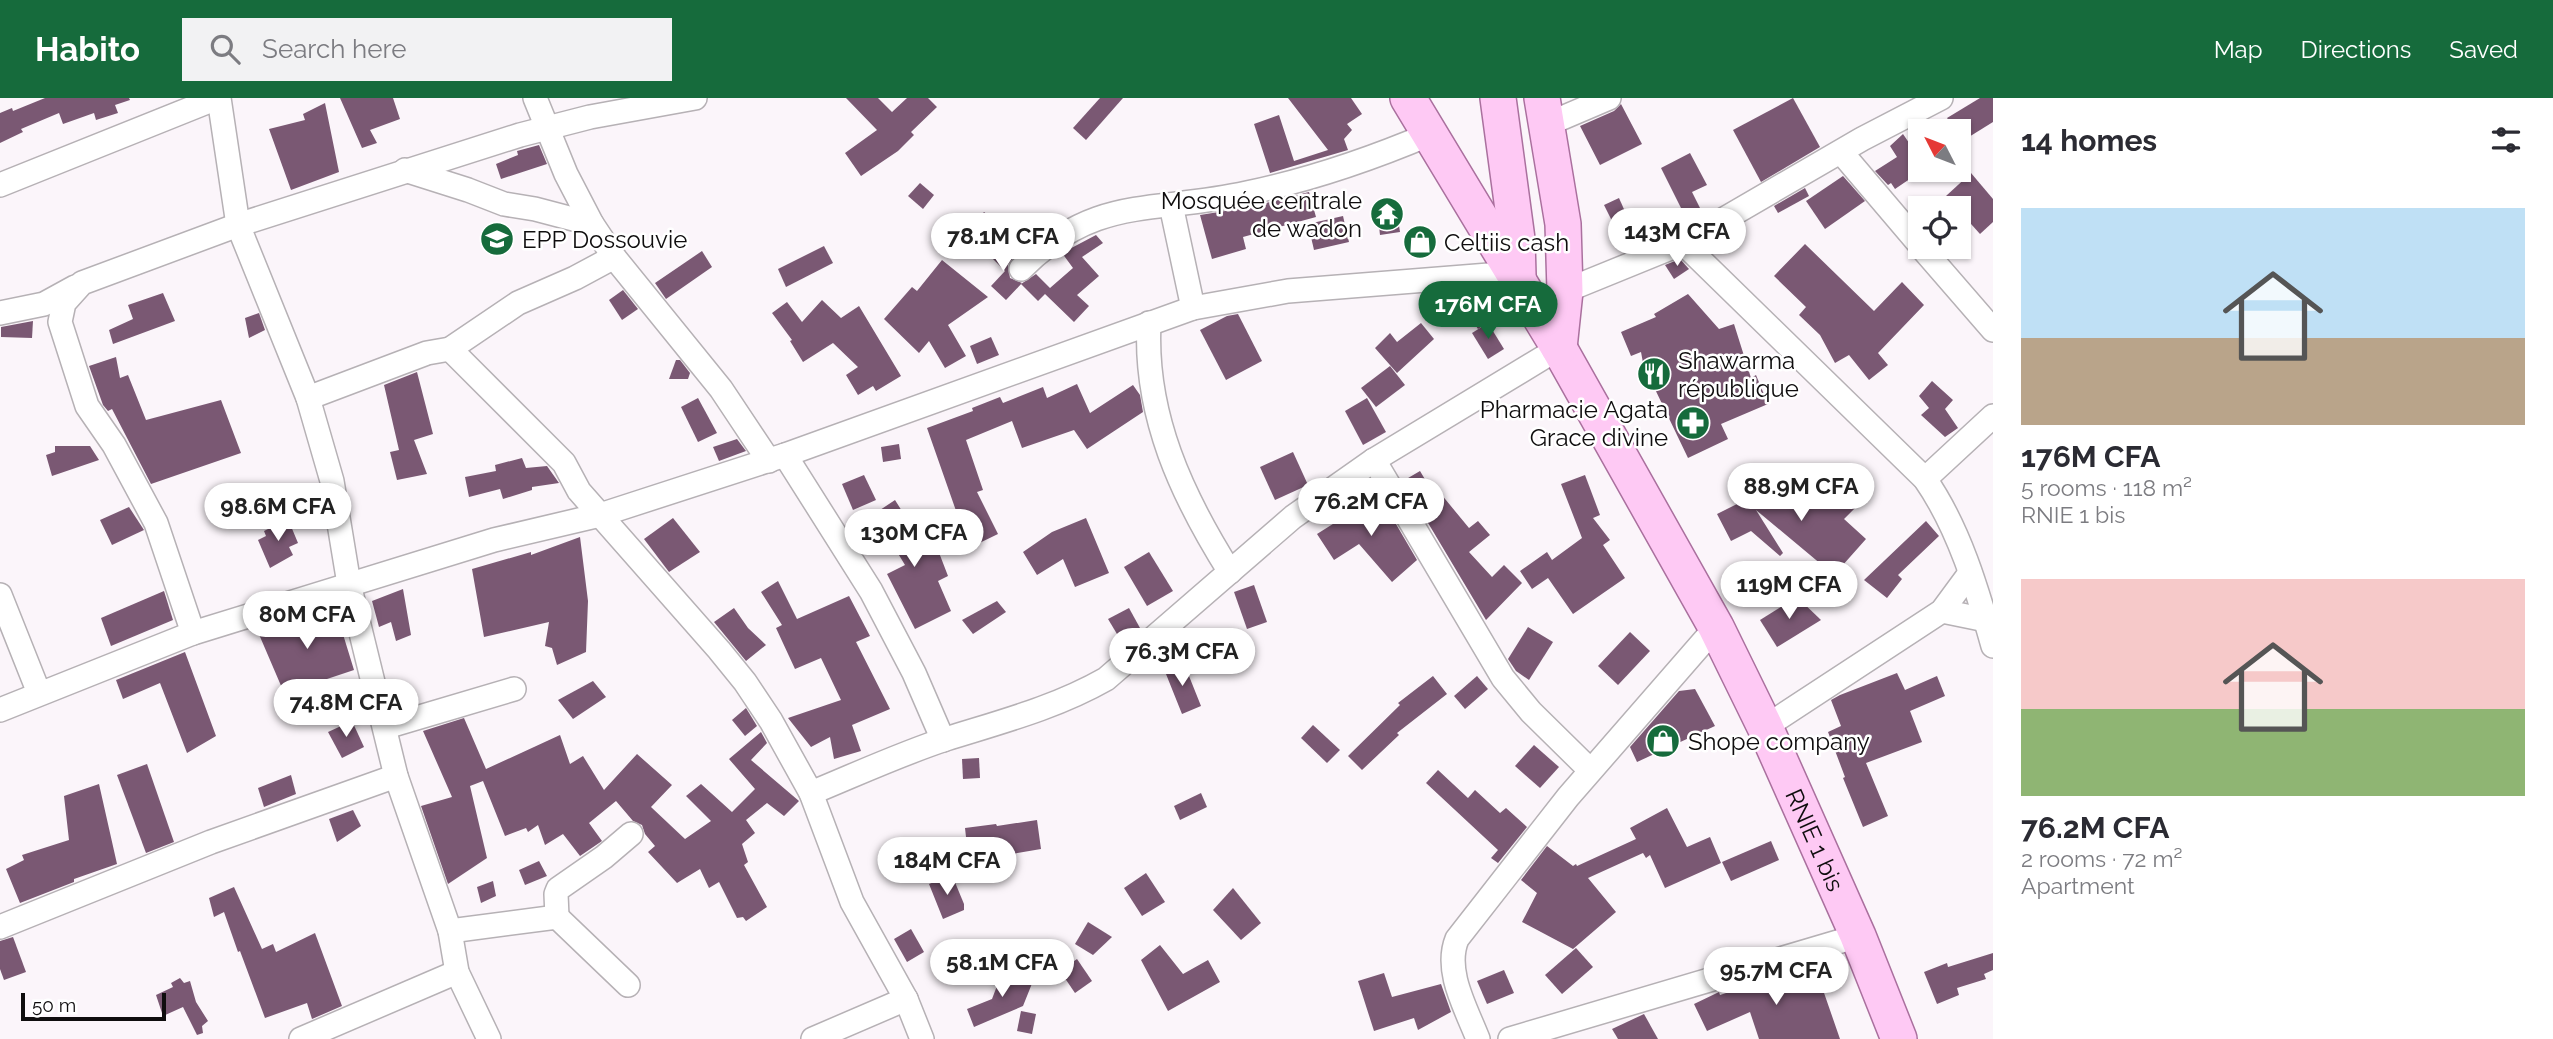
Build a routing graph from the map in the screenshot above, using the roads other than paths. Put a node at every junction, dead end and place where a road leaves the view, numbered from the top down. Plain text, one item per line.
1 (218, 98) edge
2 (535, 98) edge
3 (695, 98) edge
4 (1408, 98) edge
5 (1498, 98) edge
6 (1609, 98) edge
7 (1941, 98) edge
8 (1545, 111) edge
9 (546, 127) junction
10 (1430, 134) junction
11 (1840, 152) junction
12 (405, 170) junction
13 (0, 186) edge
14 (1171, 205) junction
15 (592, 224) junction
16 (238, 225) junction
17 (1908, 232) edge
18 (1683, 243) junction
19 (614, 257) junction
20 (1931, 259) edge
21 (1020, 269) dead end
22 (1516, 276) junction
23 (82, 283) junction
24 (1565, 291) junction
25 (1193, 308) junction
26 (0, 313) edge
27 (1149, 323) junction
28 (1993, 330) edge
29 (1559, 348) junction
30 (450, 349) junction
31 (308, 398) junction
32 (1993, 416) edge
33 (777, 458) junction
34 (1374, 460) junction
35 (1925, 480) junction
36 (600, 515) junction
37 (1230, 572) junction
38 (1970, 573) junction
39 (349, 584) junction
40 (0, 595) edge
41 (1941, 611) junction
42 (1986, 620) junction
43 (1716, 627) junction
44 (193, 634) junction
45 (1993, 646) edge
46 (514, 689) dead end
47 (39, 693) junction
48 (0, 710) edge
49 (386, 727) junction
50 (1765, 727) junction
51 (943, 740) junction
52 (1590, 770) junction
53 (396, 776) junction
54 (811, 793) junction
55 (631, 834) dead end
56 (557, 917) junction
57 (0, 927) edge
58 (450, 931) junction
59 (1858, 936) junction
60 (457, 972) junction
61 (628, 985) dead end
62 (906, 999) junction
63 (301, 1039) edge
64 (489, 1039) edge
65 (813, 1039) edge
66 (922, 1039) edge
67 (1478, 1039) edge
68 (1510, 1039) edge
69 (1899, 1039) edge

1 - 13 street
1 - 16 street
2 - 9 street
3 - 9 street
4 - 10 main road, RNIE 1 bis
5 - 22 main road
6 - 8 street
7 - 11 street
8 - 24 main road
9 - 12 street
9 - 15 street
10 - 14 street
10 - 22 main road, RNIE 1 bis
11 - 17 street
11 - 18 street
12 - 15 street
12 - 16 street
14 - 21 street
14 - 25 street
15 - 19 street
16 - 23 street
16 - 31 street
18 - 24 street
18 - 35 street
19 - 30 street
19 - 33 street
20 - 28 street
22 - 25 street
22 - 29 main road, RNIE 1 bis
23 - 26 street
23 - 44 street
24 - 29 main road
25 - 27 street
27 - 33 street
27 - 37 street
29 - 34 street
29 - 43 main road, RNIE 1 bis
30 - 31 street
30 - 36 street
31 - 39 street
32 - 35 street
33 - 36 street
33 - 51 street
34 - 37 street
34 - 52 street
35 - 38 street
36 - 39 street
36 - 54 street
37 - 51 street
38 - 41 street
38 - 42 street
39 - 44 street
39 - 49 street
40 - 47 street
41 - 42 street
41 - 50 street
42 - 45 street
43 - 50 main road, RNIE 1 bis
43 - 52 street
44 - 47 street
46 - 49 street
47 - 48 street
49 - 53 street
50 - 59 main road, RNIE 1 bis
51 - 54 street
52 - 67 street
53 - 57 street
53 - 58 street
54 - 62 street
55 - 56 street
56 - 58 street
56 - 61 street
58 - 60 street
59 - 68 street
59 - 69 main road, RNIE 1 bis
60 - 63 street
60 - 64 street
62 - 65 street
62 - 66 street

